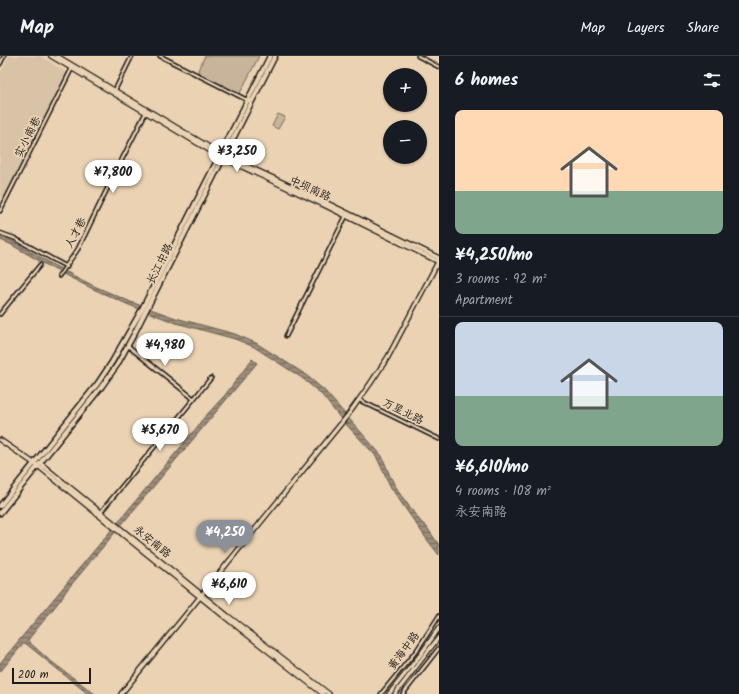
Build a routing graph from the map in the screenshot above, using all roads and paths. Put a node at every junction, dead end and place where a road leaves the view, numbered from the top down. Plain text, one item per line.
1 (4, 56) edge
2 (51, 56) edge
3 (57, 56) edge
4 (132, 56) edge
5 (160, 56) edge
6 (270, 56) edge
7 (275, 56) edge
8 (418, 56) edge
9 (66, 62) junction
10 (0, 64) edge
11 (439, 67) edge
12 (71, 70) junction
13 (91, 77) junction
14 (115, 90) junction
15 (249, 101) junction
16 (148, 110) junction
17 (222, 156) junction
18 (0, 199) edge
19 (5, 201) junction
20 (0, 211) edge
21 (346, 216) junction
22 (0, 233) edge
23 (439, 260) edge
24 (40, 265) dead end
25 (66, 268) junction
26 (60, 275) dead end
27 (143, 311) junction
28 (0, 314) edge
29 (286, 336) dead end
30 (128, 346) junction
31 (211, 378) dead end
32 (194, 399) junction
33 (359, 400) junction
34 (439, 439) edge
35 (0, 440) edge
36 (37, 464) junction
37 (0, 506) edge
38 (0, 512) edge
39 (99, 514) junction
40 (200, 595) junction
41 (439, 616) edge
42 (439, 628) edge
43 (439, 637) edge
44 (439, 648) edge
45 (425, 657) junction
46 (430, 660) junction
47 (397, 674) junction
48 (402, 678) junction
49 (405, 682) junction
50 (410, 685) junction
51 (121, 694) edge
52 (323, 694) edge
53 (328, 694) edge
54 (381, 694) edge
55 (389, 694) edge
56 (395, 694) edge
57 (402, 694) edge

1 - 10 street
2 - 17 street, 中坝南路
3 - 9 street, 中坝南路
4 - 14 street
5 - 15 street
6 - 15 main road, 长江中路
7 - 15 main road, 长江中路
8 - 11 street
9 - 12 street
9 - 13 street, 中坝南路
12 - 13 street
12 - 19 street, 实小南巷
13 - 14 street, 中坝南路
14 - 16 street, 中坝南路
15 - 17 main road, 长江中路
16 - 17 street, 中坝南路
16 - 25 street, 人才巷
17 - 21 street, 中坝南路
17 - 23 street, 中坝南路
17 - 27 main road, 长江中路
17 - 27 main road, 长江中路
18 - 19 street
19 - 20 street, 实小南巷
21 - 23 street, 中坝南路
21 - 29 street
22 - 25 street
23 - 33 street
24 - 28 street
25 - 26 street, 人才巷
27 - 30 main road, 长江中路
27 - 36 main road, 长江中路
30 - 32 street
30 - 36 main road, 长江中路
31 - 32 street
32 - 39 street
33 - 34 street, 万星北路
33 - 40 street
35 - 36 street, 永安南路
36 - 37 main road
36 - 38 main road
36 - 39 street, 永安南路
39 - 40 street, 永安南路
40 - 51 street
40 - 52 street, 永安南路
40 - 53 street, 永安南路
41 - 47 street, 黄海中路
42 - 48 street, 黄海中路
43 - 45 street, 黄海中路
44 - 46 street
45 - 46 street
45 - 49 street, 黄海中路
46 - 50 street
47 - 48 street
47 - 54 street, 黄海中路
48 - 55 street, 黄海中路
49 - 50 street
49 - 56 street, 黄海中路
50 - 57 street

